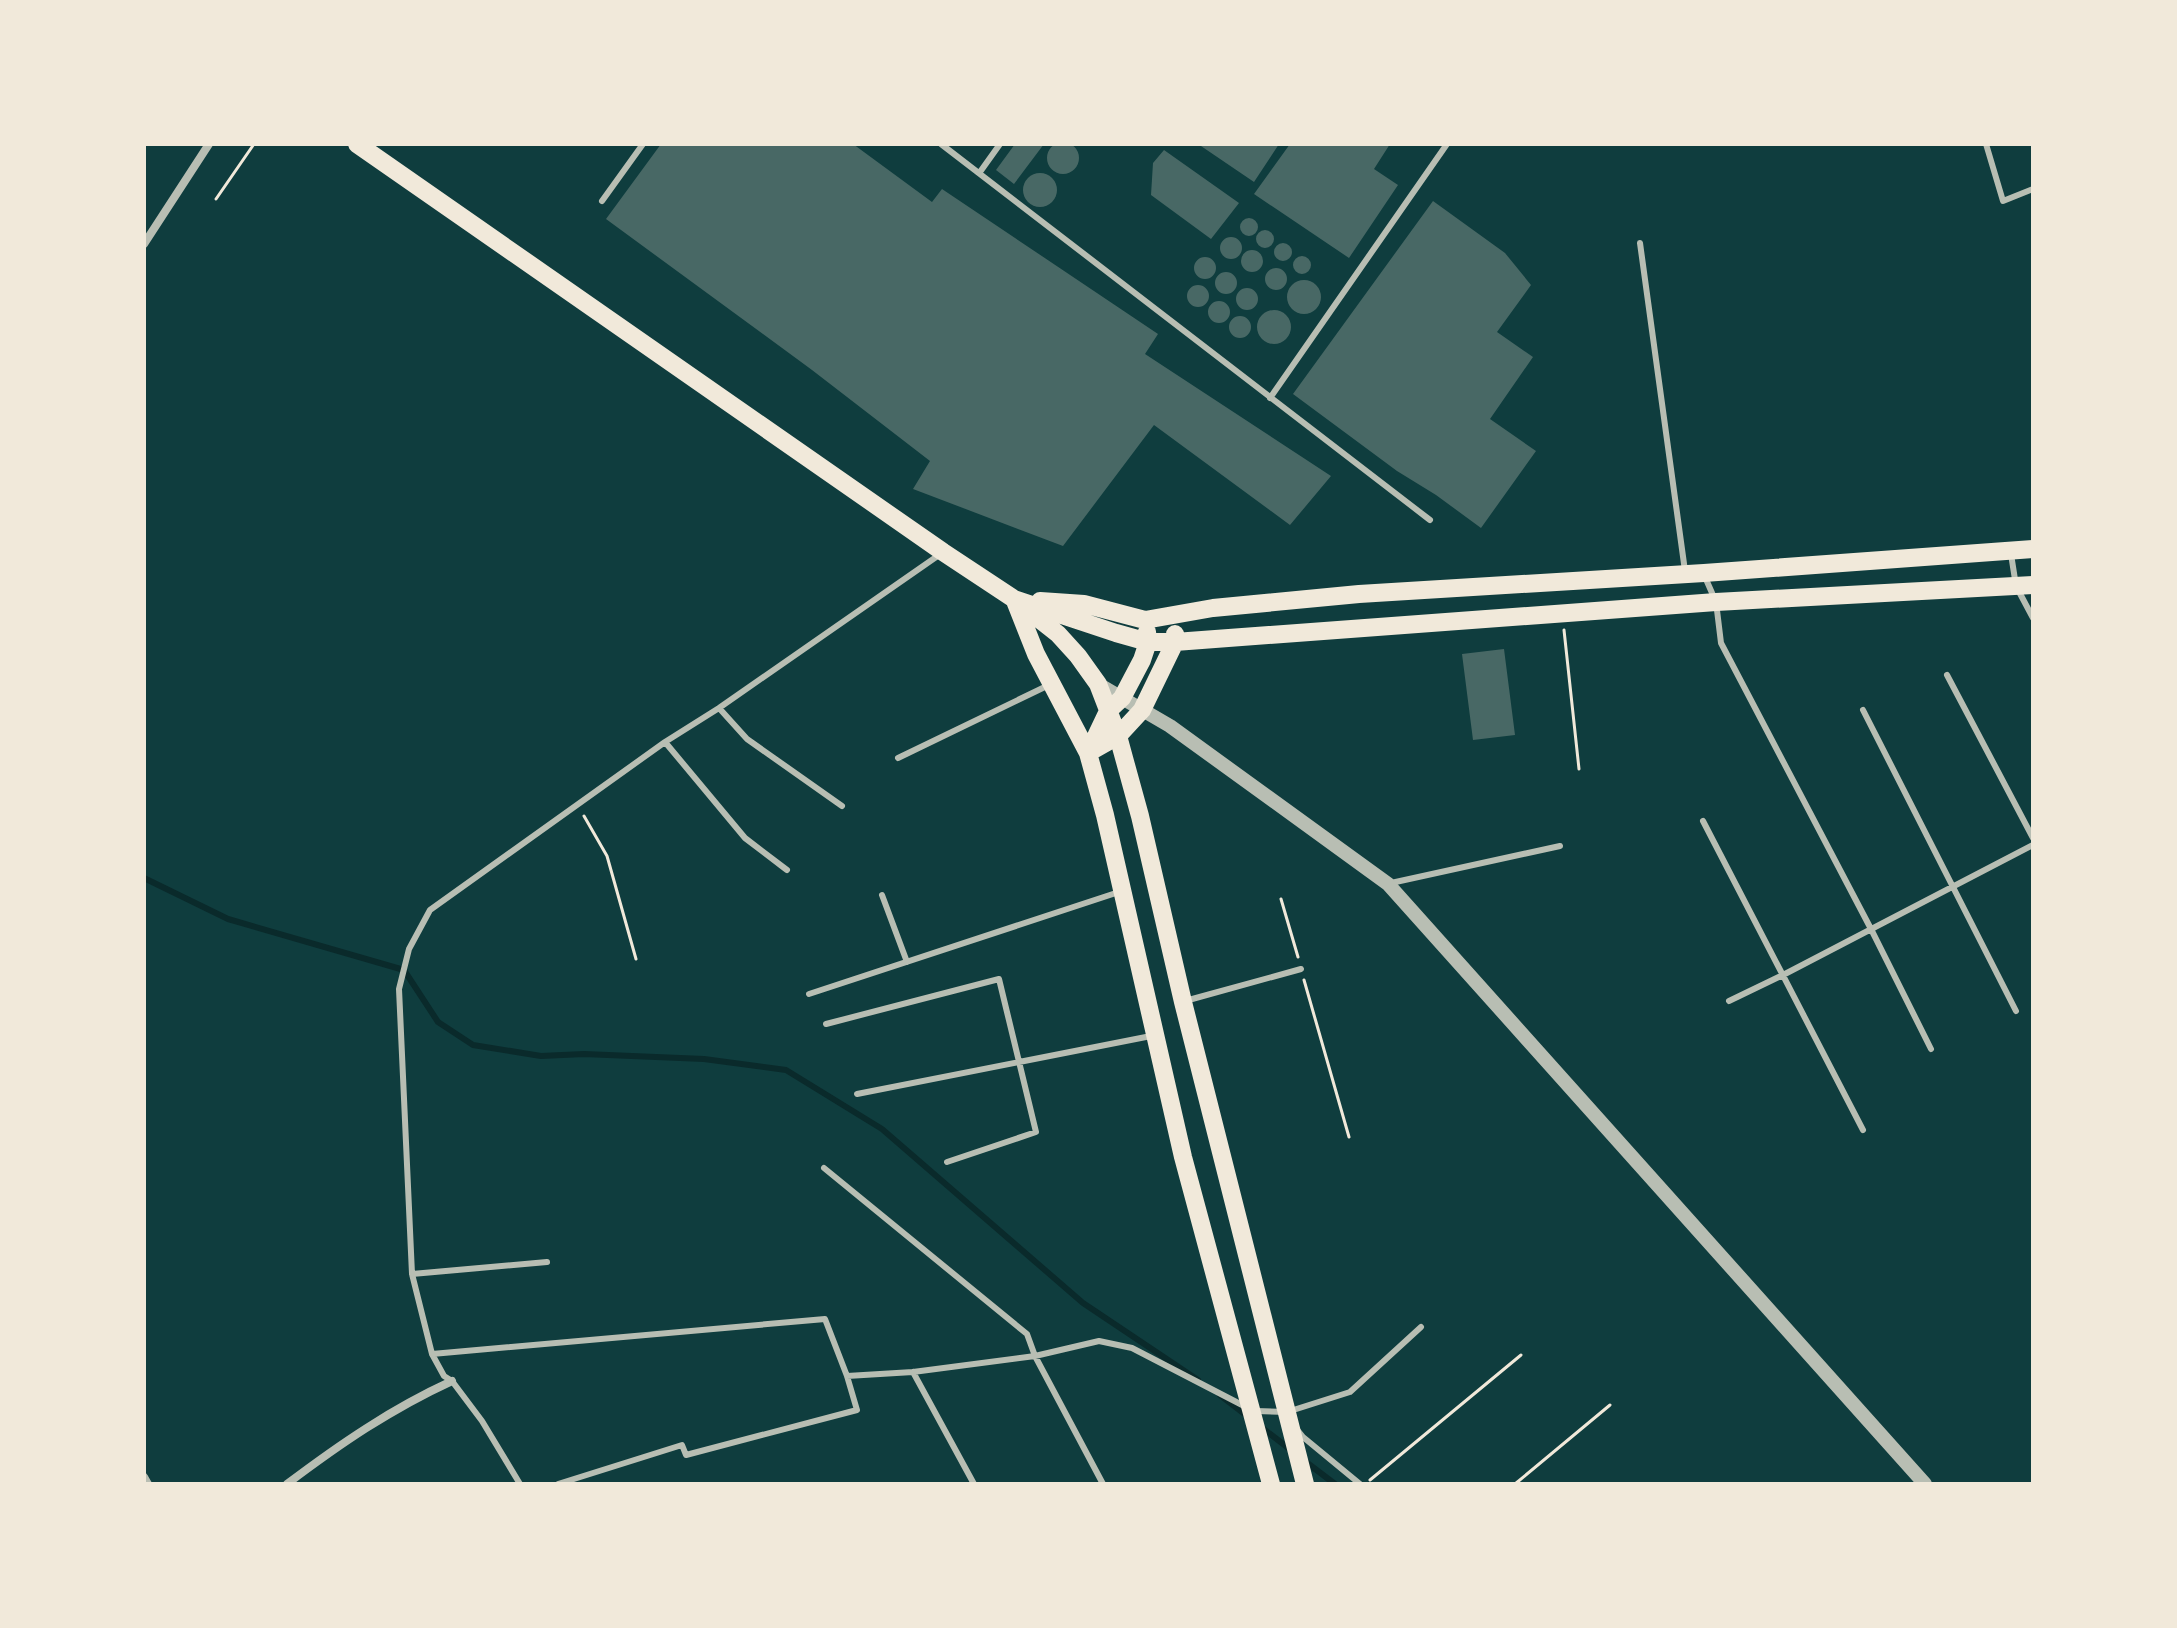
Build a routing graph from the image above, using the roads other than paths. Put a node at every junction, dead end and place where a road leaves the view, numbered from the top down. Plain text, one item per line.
1 (209, 144) edge
2 (357, 144) edge
3 (643, 144) edge
4 (941, 144) edge
5 (1000, 144) edge
6 (1447, 144) edge
7 (1986, 144) edge
8 (980, 172) junction
9 (2033, 189) edge
10 (602, 201) dead end
11 (1640, 243) dead end
12 (144, 244) edge
13 (1270, 398) junction
14 (1430, 520) dead end
15 (2033, 549) edge
16 (2011, 550) junction
17 (943, 552) junction
18 (1695, 574) junction
19 (2024, 585) edge
20 (1014, 599) junction
21 (1716, 602) junction
22 (1173, 616) junction
23 (2033, 618) edge
24 (1145, 620) junction
25 (1148, 642) junction
26 (1175, 642) junction
27 (1947, 675) dead end
28 (1052, 684) junction
29 (1115, 704) junction
30 (719, 708) junction
31 (1142, 710) junction
32 (1863, 710) dead end
33 (1118, 736) junction
34 (665, 742) junction
35 (1088, 753) junction
36 (898, 758) dead end
37 (842, 806) dead end
38 (1703, 821) dead end
39 (2033, 838) edge
40 (2033, 845) edge
41 (1560, 846) dead end
42 (787, 870) dead end
43 (1388, 884) junction
44 (1953, 886) junction
45 (1122, 891) junction
46 (882, 895) dead end
47 (1871, 929) junction
48 (907, 962) junction
49 (1301, 969) road end
50 (1783, 975) junction
51 (809, 994) dead end
52 (1729, 1001) dead end
53 (1183, 1002) junction
54 (2016, 1011) dead end
55 (826, 1024) dead end
56 (1156, 1035) junction
57 (1931, 1049) dead end
58 (1018, 1062) junction
59 (857, 1094) dead end
60 (1863, 1130) dead end
61 (947, 1162) dead end
62 (824, 1168) dead end
63 (547, 1262) dead end
64 (412, 1274) junction
65 (1421, 1327) dead end
66 (432, 1354) junction
67 (1035, 1356) junction
68 (913, 1372) junction
69 (847, 1376) junction
70 (452, 1381) junction
71 (1253, 1411) junction
72 (1287, 1412) junction
73 (144, 1477) edge
74 (148, 1484) edge
75 (287, 1484) edge
76 (520, 1484) edge
77 (558, 1484) edge
78 (974, 1484) edge
79 (1103, 1484) edge
80 (1271, 1484) edge
81 (1305, 1484) edge
82 (1363, 1484) edge
83 (1925, 1484) edge

1 - 12 street
2 - 17 main road
3 - 10 lane
4 - 8 lane
5 - 8 lane
6 - 13 lane
7 - 9 lane
8 - 13 lane
11 - 18 lane
13 - 14 lane
15 - 16 main road
16 - 18 main road
16 - 19 lane
17 - 20 main road
17 - 30 lane
18 - 21 lane
18 - 22 main road
19 - 21 main road
19 - 23 lane
20 - 24 main road
20 - 25 main road
20 - 28 main road
20 - 29 main road
21 - 26 main road
21 - 47 lane
22 - 24 main road
22 - 26 main road
24 - 25 main road
25 - 26 main road
25 - 29 main road
26 - 31 main road
27 - 39 lane
28 - 35 main road
28 - 36 lane
29 - 31 street
29 - 33 main road
29 - 35 main road
30 - 34 lane
30 - 37 lane
31 - 33 main road
31 - 43 street
32 - 44 lane
33 - 35 main road
33 - 53 main road
34 - 42 lane
34 - 64 lane
35 - 45 main road
38 - 50 lane
40 - 44 lane
41 - 43 lane
43 - 83 street
44 - 47 lane
44 - 54 lane
45 - 48 lane
45 - 56 main road
46 - 48 lane
47 - 50 lane
47 - 57 lane
48 - 51 lane
49 - 53 lane
50 - 52 lane
50 - 60 lane
53 - 72 main road
55 - 58 lane
56 - 58 lane
56 - 71 main road
58 - 59 lane
58 - 61 lane
62 - 67 lane
63 - 64 lane
64 - 66 lane
65 - 72 lane
66 - 69 lane
66 - 70 lane
67 - 68 lane
67 - 71 lane
67 - 79 lane
68 - 69 lane
68 - 78 lane
69 - 77 lane
70 - 75 street
70 - 76 lane
71 - 72 lane
71 - 80 main road
72 - 81 main road
72 - 82 lane
73 - 74 street

